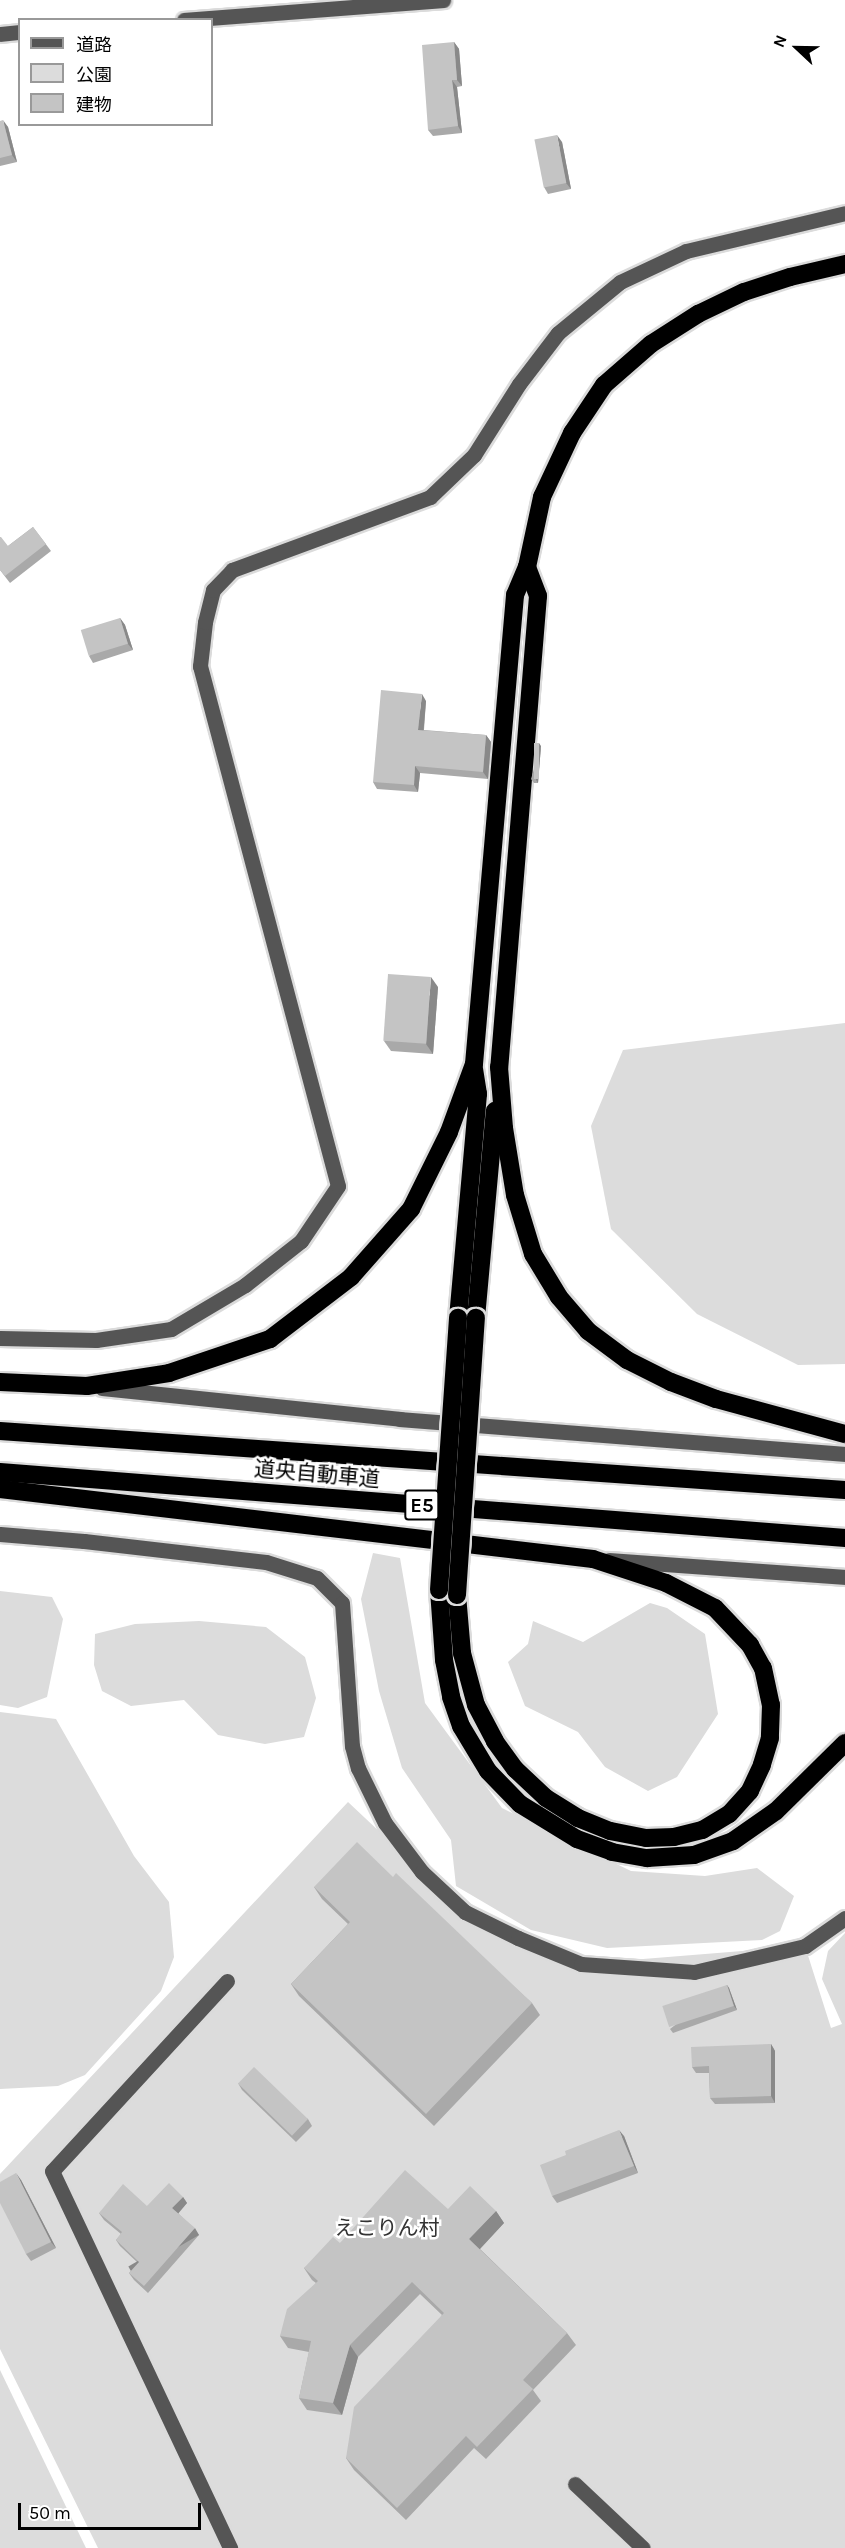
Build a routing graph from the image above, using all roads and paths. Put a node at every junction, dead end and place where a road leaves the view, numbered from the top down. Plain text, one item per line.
1 (443, 0) edge
2 (210, 18) edge
3 (18, 32) edge
4 (0, 34) edge
5 (845, 213) edge
6 (845, 264) edge
7 (527, 567) junction
8 (474, 1064) junction
9 (499, 1067) junction
10 (0, 1338) edge
11 (0, 1382) edge
12 (87, 1386) junction
13 (0, 1431) edge
14 (845, 1434) edge
15 (845, 1454) edge
16 (0, 1472) edge
17 (0, 1489) edge
18 (845, 1490) edge
19 (0, 1534) edge
20 (845, 1538) edge
21 (593, 1558) junction
22 (845, 1577) edge
23 (448, 1592) junction
24 (845, 1743) edge
25 (845, 1918) edge
26 (227, 1981) dead end
27 (575, 2484) dead end
28 (230, 2548) edge
29 (643, 2548) edge

1 - 2 street
3 - 4 street
5 - 10 street
6 - 7 highway
7 - 8 highway
7 - 9 highway
8 - 12 highway
8 - 23 highway, bridge
9 - 14 highway
9 - 23 highway, bridge
11 - 12 highway
12 - 15 street
13 - 18 highway, 道央自動車道 / E5
16 - 20 highway, 道央自動車道 / E5
17 - 21 highway
19 - 25 street
21 - 22 street
21 - 23 highway
23 - 24 highway
26 - 28 street
27 - 29 street

